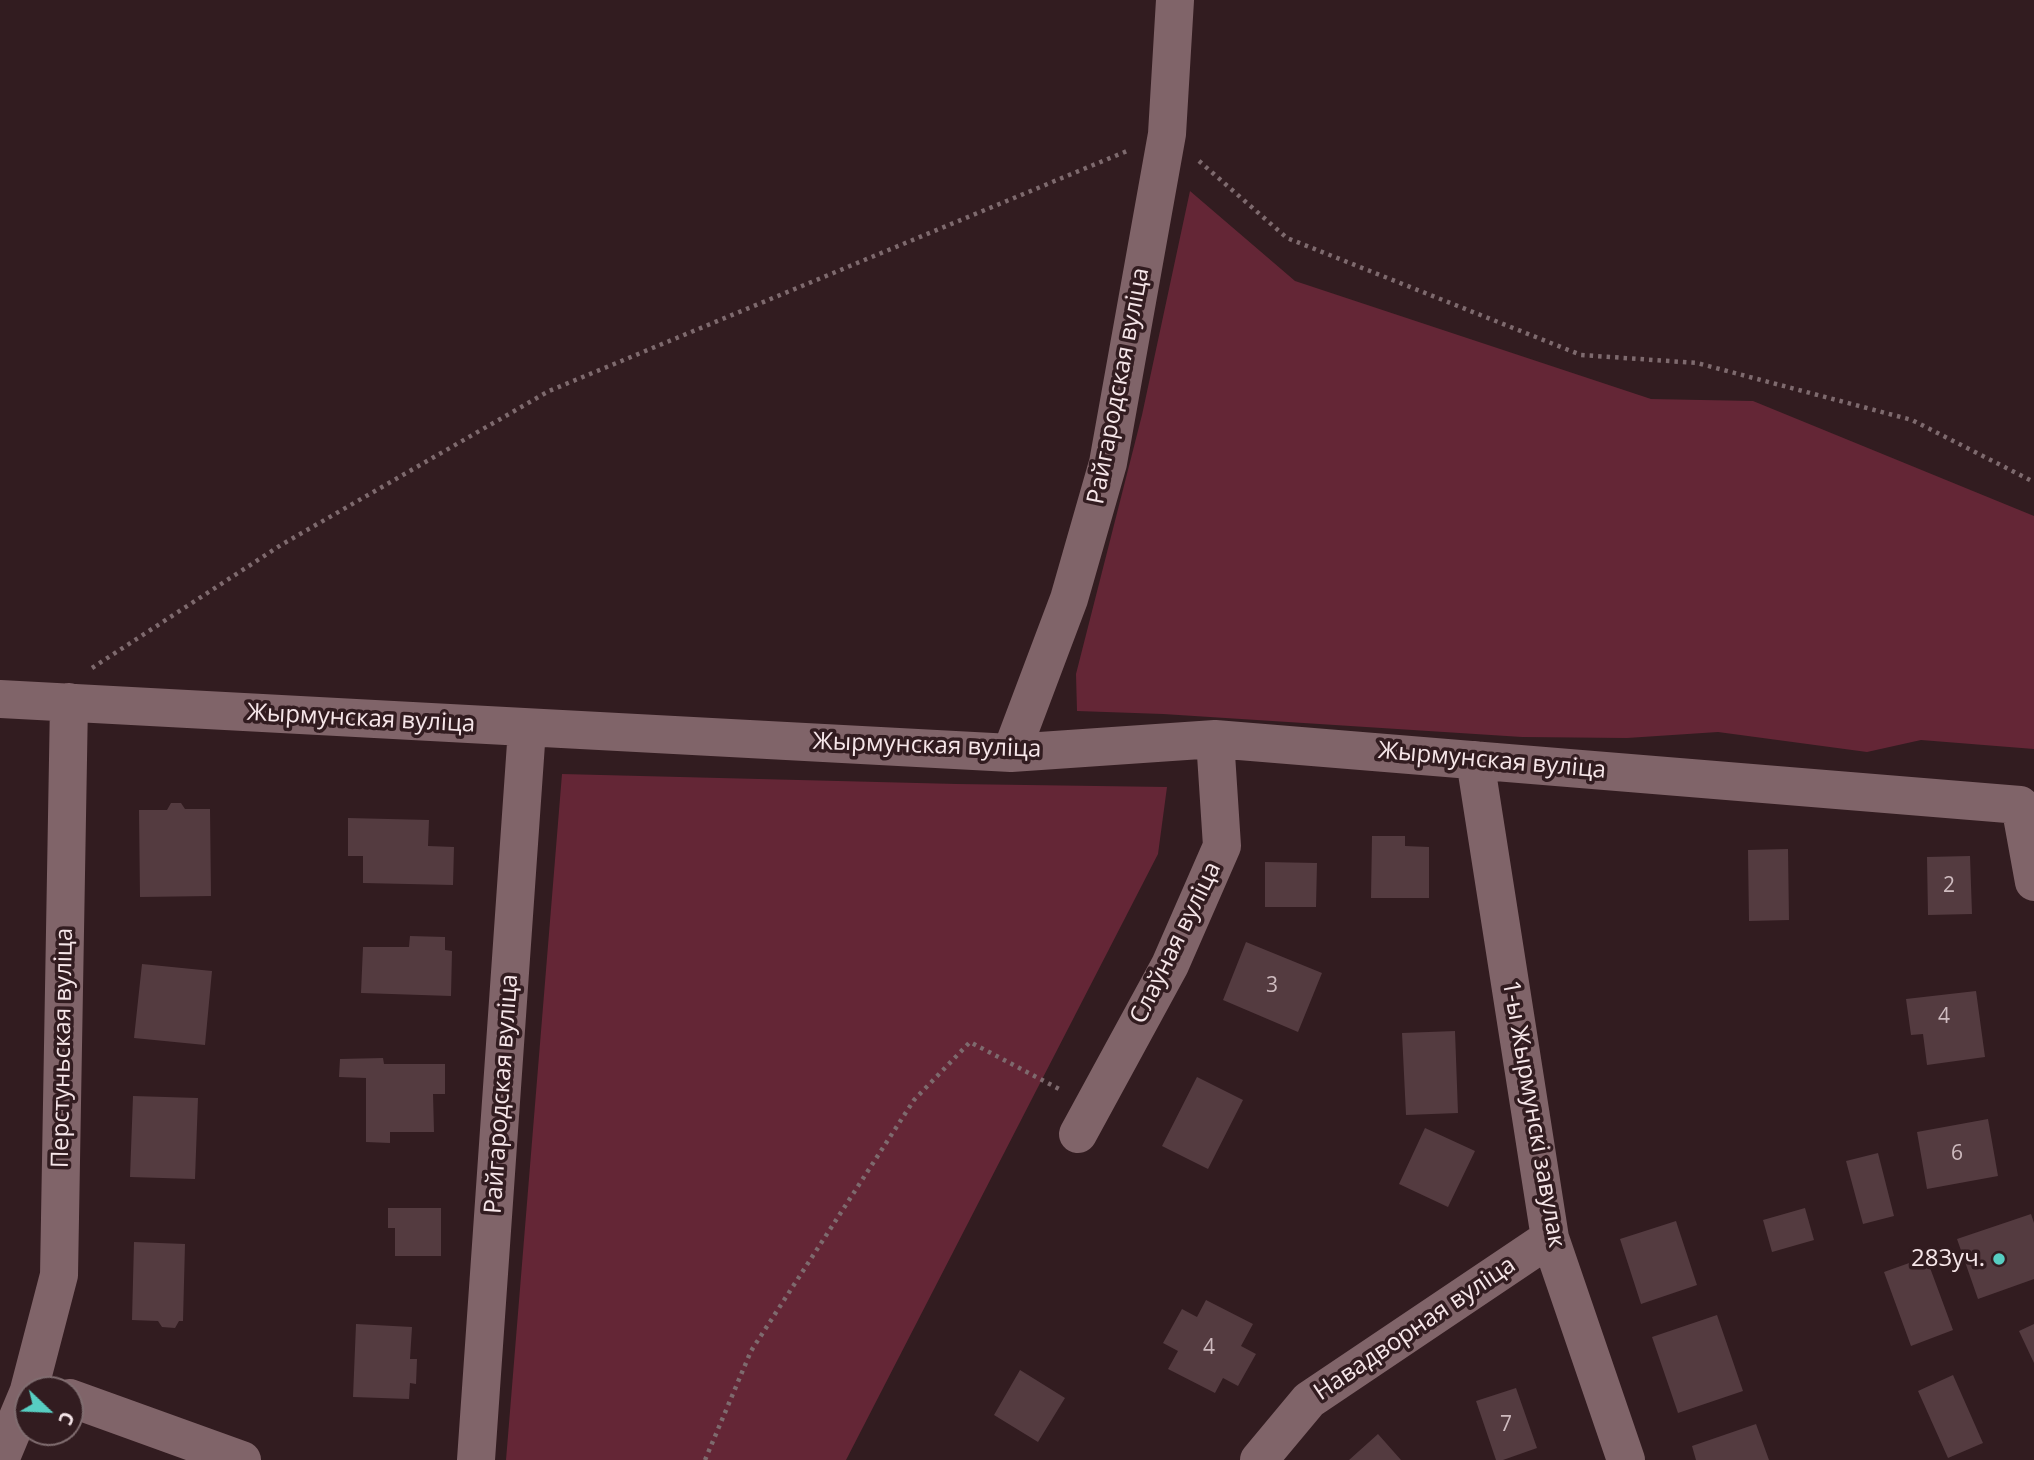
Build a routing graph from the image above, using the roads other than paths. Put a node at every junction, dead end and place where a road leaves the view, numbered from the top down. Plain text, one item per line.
1 (1175, 0) edge
2 (0, 699) edge
3 (69, 702) junction
4 (527, 729) junction
5 (1215, 739) junction
6 (1011, 753) junction
7 (1475, 760) junction
8 (2030, 843) edge
9 (2034, 883) edge
10 (1085, 1120) road end
11 (1550, 1238) junction
12 (31, 1376) edge
13 (84, 1403) edge
14 (14, 1423) edge
15 (0, 1460) edge
16 (242, 1460) edge
17 (476, 1460) edge
18 (1259, 1460) edge
19 (1626, 1460) edge

1 - 6 street, Райгародская вуліца
2 - 3 street, Жырмунская вуліца
3 - 4 street, Жырмунская вуліца
3 - 12 street, Перстуньская вуліца
4 - 6 street, Жырмунская вуліца
4 - 17 street, Райгародская вуліца
5 - 6 street, Жырмунская вуліца
5 - 7 street, Жырмунская вуліца
5 - 10 street, Слаўная вуліца
7 - 8 street, Жырмунская вуліца
7 - 11 street, 1-ы Жырмунскі завулак
8 - 9 street
11 - 18 street, Навадворная вуліца
11 - 19 street, 1-ы Жырмунскі завулак
13 - 16 street
14 - 15 street, Перстуньская вуліца

